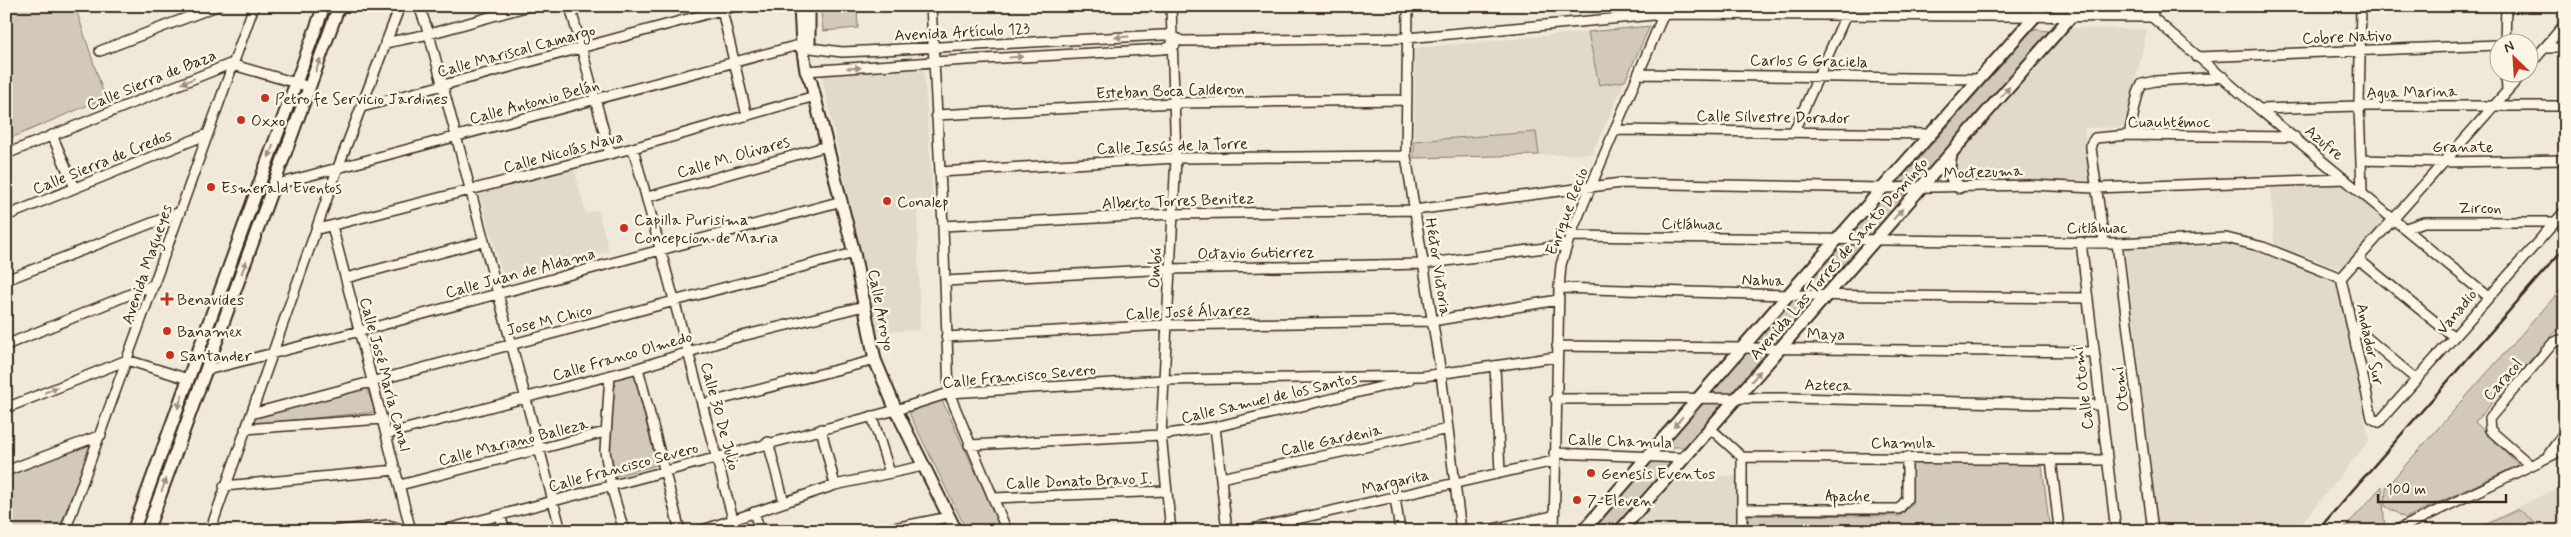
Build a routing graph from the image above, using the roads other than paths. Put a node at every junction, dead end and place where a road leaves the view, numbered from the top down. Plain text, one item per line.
1 (218, 6) edge
2 (254, 6) edge
3 (324, 6) edge
4 (339, 6) edge
5 (400, 6) edge
6 (419, 6) edge
7 (529, 6) edge
8 (570, 6) edge
9 (736, 6) edge
10 (800, 6) edge
11 (809, 6) edge
12 (930, 6) edge
13 (1171, 6) edge
14 (1408, 6) edge
15 (2044, 6) edge
16 (2080, 6) edge
17 (2154, 6) edge
18 (2361, 6) edge
19 (2506, 6) edge
20 (721, 8) edge
21 (1665, 10) edge
22 (1849, 11) edge
23 (2152, 17) junction
24 (2033, 18) junction
25 (2070, 18) junction
26 (2565, 24) edge
27 (2505, 32) edge
28 (429, 34) junction
29 (1170, 35) junction
30 (1407, 38) junction
31 (1182, 41) junction
32 (385, 43) junction
33 (2488, 44) edge
34 (805, 46) junction
35 (933, 47) junction
36 (2546, 48) junction
37 (2565, 48) edge
38 (582, 49) junction
39 (1170, 49) junction
40 (2361, 50) junction
41 (100, 51) dead end
42 (2197, 56) junction
43 (2538, 56) edge
44 (734, 61) junction
45 (934, 62) junction
46 (234, 64) junction
47 (1639, 74) junction
48 (810, 75) junction
49 (1820, 75) junction
50 (2224, 77) junction
51 (1980, 79) junction
52 (2507, 82) edge
53 (2515, 82) edge
54 (296, 83) junction
55 (442, 86) junction
56 (310, 87) junction
57 (2507, 91) junction
58 (815, 96) junction
59 (595, 100) junction
60 (1406, 100) junction
61 (1174, 103) junction
62 (2495, 105) junction
63 (2359, 106) junction
64 (2565, 106) edge
65 (362, 107) junction
66 (2259, 109) junction
67 (936, 115) junction
68 (747, 116) junction
69 (1615, 130) junction
70 (1794, 131) junction
71 (208, 134) junction
72 (1931, 134) junction
73 (52, 135) junction
74 (2129, 136) junction
75 (2295, 137) junction
76 (456, 138) junction
77 (827, 146) junction
78 (633, 148) junction
79 (1951, 153) junction
80 (6, 154) edge
81 (610, 154) junction
82 (1406, 156) junction
83 (1176, 158) junction
84 (2361, 160) junction
85 (2565, 160) edge
86 (2444, 162) junction
87 (337, 170) junction
88 (940, 172) junction
89 (2345, 179) junction
90 (274, 185) junction
91 (1591, 186) junction
92 (1959, 187) junction
93 (75, 188) junction
94 (1883, 188) junction
95 (1921, 188) junction
96 (2095, 188) junction
97 (470, 191) junction
98 (2362, 192) junction
99 (648, 196) junction
100 (842, 201) junction
101 (1414, 210) junction
102 (2565, 211) edge
103 (180, 212) junction
104 (1173, 214) junction
105 (6, 216) edge
106 (2395, 219) junction
107 (2556, 222) junction
108 (332, 226) junction
109 (943, 226) junction
110 (2406, 228) junction
111 (318, 229) junction
112 (1837, 239) junction
113 (1876, 239) junction
114 (1568, 240) junction
115 (484, 241) junction
116 (2081, 242) junction
117 (2104, 242) junction
118 (2117, 243) junction
119 (662, 248) junction
120 (854, 252) junction
121 (2358, 259) junction
122 (1423, 264) junction
123 (1169, 269) junction
124 (346, 278) junction
125 (2341, 278) junction
126 (6, 280) edge
127 (945, 281) junction
128 (155, 284) junction
129 (1559, 288) junction
130 (498, 294) junction
131 (1788, 295) junction
132 (1824, 295) junction
133 (2488, 297) junction
134 (2086, 298) junction
135 (1558, 300) junction
136 (676, 301) junction
137 (864, 306) junction
138 (1432, 322) junction
139 (1166, 325) junction
140 (2353, 326) junction
141 (360, 331) junction
142 (946, 337) junction
143 (2454, 337) junction
144 (2565, 340) edge
145 (6, 345) edge
146 (510, 345) junction
147 (1557, 346) junction
148 (1779, 347) junction
149 (1743, 348) junction
150 (2094, 352) junction
151 (688, 353) junction
152 (273, 354) junction
153 (1556, 357) junction
154 (127, 360) junction
155 (875, 360) junction
156 (1495, 367) junction
157 (638, 368) junction
158 (207, 370) junction
159 (1441, 374) junction
160 (610, 375) junction
161 (1424, 376) junction
162 (188, 379) junction
163 (1163, 380) junction
164 (2417, 380) junction
165 (373, 382) junction
166 (949, 393) junction
167 (525, 397) junction
168 (1555, 399) junction
169 (1697, 400) junction
170 (1735, 400) junction
171 (703, 404) junction
172 (2100, 405) junction
173 (6, 408) edge
174 (896, 410) junction
175 (250, 414) junction
176 (872, 416) junction
177 (2371, 417) joint
178 (382, 419) junction
179 (821, 428) junction
180 (1215, 428) junction
181 (245, 429) junction
182 (1448, 429) junction
183 (1711, 429) junction
184 (2565, 431) edge
185 (605, 432) junction
186 (387, 434) junction
187 (100, 435) junction
188 (1161, 435) junction
189 (768, 442) junction
190 (970, 445) junction
191 (539, 449) junction
192 (2565, 449) edge
193 (1649, 455) junction
194 (717, 457) junction
195 (1554, 457) junction
196 (1742, 457) junction
197 (1907, 457) junction
198 (2547, 457) junction
199 (1685, 458) junction
200 (2051, 459) junction
201 (2106, 460) junction
202 (2530, 465) junction
203 (923, 466) junction
204 (396, 470) junction
205 (6, 471) edge
206 (664, 471) junction
207 (1500, 472) junction
208 (890, 473) junction
209 (1221, 478) junction
210 (1456, 482) junction
211 (400, 485) junction
212 (835, 485) junction
213 (224, 486) junction
214 (611, 486) junction
215 (1166, 491) junction
216 (1395, 497) junction
217 (993, 498) junction
218 (553, 501) junction
219 (784, 502) junction
220 (1742, 509) junction
221 (754, 512) junction
222 (500, 515) junction
223 (1554, 516) junction
224 (949, 517) junction
225 (734, 518) junction
226 (2059, 528) dead end
227 (65, 531) edge
228 (133, 531) edge
229 (146, 531) edge
230 (210, 531) edge
231 (333, 531) edge
232 (410, 531) edge
233 (440, 531) edge
234 (505, 531) edge
235 (561, 531) edge
236 (624, 531) edge
237 (680, 531) edge
238 (700, 531) edge
239 (760, 531) edge
240 (879, 531) edge
241 (956, 531) edge
242 (1007, 531) edge
243 (1171, 531) edge
244 (1227, 531) edge
245 (1243, 531) edge
246 (1400, 531) edge
247 (1461, 531) edge
248 (1483, 531) edge
249 (1554, 531) edge
250 (1583, 531) edge
251 (1620, 531) edge
252 (1742, 531) edge
253 (2116, 531) edge
254 (2153, 531) edge
255 (2395, 531) edge

1 - 41 street
2 - 46 street, Avenida Magueyes
3 - 54 street
56 -> 4 street
5 - 32 street
6 - 28 street
7 - 28 street
8 - 38 street
9 - 20 street, Calle Mariscal Camargo
10 - 34 street, Calle Arroyo
11 - 34 street, Calle Arroyo
12 - 35 street
13 - 29 street, Ombú
14 - 30 street, Héctor Victoria
15 - 24 street, Avenida Las Torres de Santo Domingo
16 - 25 street, Avenida Las Torres de Santo Domingo
17 - 23 street
18 - 40 street
19 - 27 street
20 - 38 street, Calle Mariscal Camargo
20 - 44 street
21 - 22 street, Avenida Artículo 123
21 - 30 street, Avenida Artículo 123
21 - 47 street, Enrique Recio
22 - 24 street, Avenida Artículo 123
22 - 49 street
23 - 25 street, Avenida Artículo 123
23 - 42 street, Azufre
24 - 25 street, Avenida Artículo 123
24 - 51 street, Avenida Las Torres de Santo Domingo
79 -> 25 street, Avenida Las Torres de Santo Domingo
26 - 36 street
28 - 32 street
28 - 55 street
29 - 31 street, Avenida Artículo 123
29 -> 35 street, Avenida Artículo 123
29 - 39 street, Ombú
30 - 31 street, Avenida Artículo 123
30 - 60 street, Héctor Victoria
31 - 39 street
32 - 65 street
33 - 40 street, Cobre Nativo
34 - 35 street, Avenida Artículo 123
34 - 44 street, Calle Antonio Belán
34 - 48 street, Calle Arroyo
35 - 45 street
36 - 37 street
36 - 43 street
38 - 55 street, Calle Mariscal Camargo
38 - 59 street
45 -> 39 street, Avenida Artículo 123
39 - 61 street, Ombú
40 - 42 street, Cobre Nativo
40 - 63 street
42 - 50 street, Azufre
44 - 59 street, Calle Antonio Belán
44 - 68 street
48 -> 45 street, Avenida Artículo 123
45 - 67 street
46 - 54 street, Calle Sierra de Baza
46 - 71 street, Avenida Magueyes
46 -> 73 street, Calle Sierra de Baza
47 - 49 street, Carlos G Graciela
47 - 69 street, Enrique Recio
48 - 58 street, Calle Arroyo
49 - 51 street, Carlos G Graciela
49 - 70 street
50 - 66 street, Azufre
50 - 74 street
51 - 72 street, Avenida Las Torres de Santo Domingo
52 - 57 street
53 - 57 street
54 - 56 street, Calle Sierra de Baza
54 -> 162 street
55 - 65 street, Calle Mariscal Camargo
55 - 76 street
56 - 90 street
57 - 62 street
58 - 68 street, Calle Nicolás Nava
58 - 77 street, Calle Arroyo
59 - 76 street, Calle Antonio Belán
59 - 81 street
60 - 61 street, Esteban Boca Calderon
60 - 82 street, Héctor Victoria
61 - 67 street, Esteban Boca Calderon
61 - 83 street, Ombú
62 - 63 street, Agua Marina
62 - 64 street, Agua Marina
62 - 86 street
63 - 66 street, Agua Marina
63 - 84 street
65 - 87 street
66 - 75 street, Azufre
67 - 88 street
68 - 78 street, Calle Nicolás Nava
69 - 70 street, Calle Silvestre Dorador
69 - 91 street, Enrique Recio
70 - 72 street, Calle Silvestre Dorador
71 - 93 street, Calle Sierra de Credos
71 - 103 street, Avenida Magueyes
72 - 94 street, Avenida Las Torres de Santo Domingo
73 - 80 street, Calle Sierra de Baza
73 - 93 street
74 - 75 street, Cuauhtémoc
74 - 96 street, Cuauhtémoc
75 - 89 street, Azufre
76 - 87 street, Calle Antonio Belán
76 - 97 street
77 - 99 street, Calle M. Olivares
77 - 100 street, Calle Arroyo
78 - 81 street, Calle Nicolás Nava
78 - 99 street, Calle 30 De Julio
79 - 92 street
79 - 95 street, Avenida Las Torres de Santo Domingo
81 - 97 street, Calle Nicolás Nava
82 - 83 street, Calle Jesús de la Torre
82 - 101 street, Héctor Victoria
83 - 88 street, Calle Jesús de la Torre
83 - 104 street, Ombú
84 - 86 street, Granate
84 - 98 street
85 - 86 street, Granate
86 - 106 street
87 - 90 street, Calle Antonio Belán
87 - 111 street
88 - 109 street
89 - 96 street, Moctezuma
89 - 98 street, Azufre
158 -> 90 street
91 - 94 street, Moctezuma
91 - 101 street, Alberto Torres Benitez
91 - 114 street, Enrique Recio
92 - 95 street, Moctezuma
92 - 96 street, Moctezuma
93 - 105 street, Calle Sierra de Credos
94 - 95 street, Moctezuma
94 - 112 street, Avenida Las Torres de Santo Domingo
113 -> 95 street, Avenida Las Torres de Santo Domingo
96 - 117 street
97 - 108 street, Calle Nicolás Nava
97 - 115 street
98 - 106 street, Azufre
99 - 119 street, Calle 30 De Julio
100 - 119 street, Calle Juan de Aldama
100 - 120 street, Calle Arroyo
101 - 104 street, Alberto Torres Benitez
101 - 122 street, Héctor Victoria
102 - 107 street, Vanadio
103 - 126 street
103 - 128 street, Avenida Magueyes
104 - 109 street, Alberto Torres Benitez
104 - 123 street, Ombú
106 - 110 street, Azufre
106 - 121 street
107 - 110 street, Zircon
107 - 133 street, Vanadio
108 - 111 street, Calle Nicolás Nava
108 - 124 street, Calle José María Canal
109 - 127 street
110 - 133 street, Azufre
111 - 152 street
112 - 113 street, Citláhuac
112 - 114 street, Citláhuac
112 - 131 street, Avenida Las Torres de Santo Domingo
113 - 116 street, Citláhuac
113 - 132 street, Avenida Las Torres de Santo Domingo
114 - 122 street, Octavio Gutierrez
114 - 129 street, Enrique Recio
115 - 124 street
115 - 130 street
116 - 117 street, Citláhuac
116 - 134 street, Calle Otomí
117 - 118 street, Citláhuac
118 - 125 street, Citláhuac
118 - 254 street, Otomí
119 - 130 street, Calle Juan de Aldama
119 - 136 street, Calle 30 De Julio
120 - 136 street, Jose M Chico
120 - 137 street, Calle Arroyo
121 - 125 street
121 - 143 street
122 - 123 street, Octavio Gutierrez
122 - 138 street, Héctor Victoria
123 - 127 street, Octavio Gutierrez
123 - 139 street, Ombú
124 - 141 street, Calle José María Canal
125 - 140 street, Andador Sur
127 - 142 street
128 - 145 street
128 - 154 street, Avenida Magueyes
129 - 131 street, Nahua
129 - 135 street, Enrique Recio
130 - 141 street, Calle Juan de Aldama
130 - 146 street
131 - 132 street, Nahua
131 - 149 street, Avenida Las Torres de Santo Domingo
132 - 134 street, Nahua
132 - 148 street, Avenida Las Torres de Santo Domingo
133 - 143 street, Vanadio
134 - 150 street, Calle Otomí
135 - 138 street, Calle José Álvarez
135 - 147 street, Enrique Recio
136 - 146 street, Jose M Chico
136 - 151 street, Calle 30 De Julio
137 - 151 street, Calle Franco Olmedo
137 - 155 street, Calle Arroyo
138 - 139 street, Calle José Álvarez
138 - 159 street, Héctor Victoria
139 - 142 street, Calle José Álvarez
139 - 163 street, Ombú
140 - 164 street
140 - 177 street, Andador Sur
141 - 152 street, Calle Juan de Aldama
141 - 165 street, Calle José María Canal
142 - 166 street
143 - 164 street, Vanadio
144 - 202 street, Caracol
146 - 165 street, Jose M Chico
146 - 167 street
147 - 149 street, Maya
147 - 153 street, Enrique Recio
148 - 149 street, Maya
148 - 150 street, Maya
170 -> 148 street, Avenida Las Torres de Santo Domingo
149 - 169 street, Avenida Las Torres de Santo Domingo
150 - 172 street, Calle Otomí
151 - 157 street, Calle Franco Olmedo
151 - 171 street, Calle 30 De Julio
152 - 158 street, Calle Juan de Aldama
152 - 175 street
153 - 156 street, Calle Francisco Severo
153 - 168 street, Enrique Recio
154 - 162 street
173 -> 154 street
154 - 187 street, Avenida Magueyes
155 - 171 street
155 - 174 street, Calle Arroyo
156 - 159 street, Calle Francisco Severo
156 - 207 street
157 - 160 street, Calle Franco Olmedo
157 - 206 street
229 -> 158 street
159 - 161 street, Calle Francisco Severo
159 - 182 street, Héctor Victoria
160 - 167 street, Calle Franco Olmedo
160 - 185 street
161 - 163 street, Calle Francisco Severo
161 - 180 street, Calle Samuel de los Santos
162 -> 228 street
163 - 166 street, Calle Francisco Severo
163 - 188 street, Ombú
164 - 177 street, Vanadio
165 - 175 street, Jose M Chico
165 - 178 street, Calle José María Canal
166 - 174 street, Calle Francisco Severo
166 - 190 street
167 - 186 street, Calle Franco Olmedo
167 - 191 street
168 - 169 street, Azteca
168 - 195 street, Enrique Recio
169 - 170 street, Azteca
169 -> 193 street, Avenida Las Torres de Santo Domingo
170 - 172 street, Azteca
170 - 183 street, Avenida Las Torres de Santo Domingo
171 - 194 street, Calle 30 De Julio
172 - 201 street, Calle Otomí
174 - 176 street, Calle Francisco Severo
174 - 203 street, Calle Arroyo
175 - 181 street
176 - 179 street, Calle Francisco Severo
176 - 208 street
178 - 181 street
178 - 186 street, Calle José María Canal
179 - 189 street, Calle Francisco Severo
179 - 212 street
180 - 188 street, Calle Samuel de los Santos
180 - 209 street
181 - 213 street
182 - 209 street, Calle Gardenia
182 - 210 street, Héctor Victoria
183 - 196 street
183 - 199 street, Avenida Las Torres de Santo Domingo
184 - 198 street
185 - 191 street, Calle Mariano Balleza
185 - 214 street
186 - 204 street, Calle José María Canal
187 - 205 street
187 - 227 street, Avenida Magueyes
188 - 190 street, Calle Samuel de los Santos
188 - 215 street, Ombú
189 - 194 street, Calle Francisco Severo
189 - 219 street
190 - 217 street
191 - 211 street, Calle Mariano Balleza
191 - 218 street
192 - 198 street
193 - 195 street, Calle Chamula
193 - 199 street, Calle Chamula
193 - 250 street, Avenida Las Torres de Santo Domingo
194 - 206 street, Calle Francisco Severo
194 - 225 street, Calle 30 De Julio
195 - 207 street, Margarita
195 - 223 street, Enrique Recio
196 - 197 street, Chamula
196 - 220 street
197 - 200 street, Chamula
197 - 220 street, Apache
198 - 202 street
199 - 251 street, Avenida Las Torres de Santo Domingo
200 - 201 street, Chamula
200 - 226 street
201 - 253 street, Calle Otomí
202 - 255 street
203 - 208 street
203 - 224 street, Calle Arroyo
204 - 211 street, Calle José María Canal
204 - 213 street
206 - 214 street, Calle Francisco Severo
206 - 237 street
207 - 210 street, Margarita
208 - 212 street
209 - 244 street
210 - 216 street, Margarita
210 - 247 street, Héctor Victoria
211 - 232 street, Calle José María Canal
212 - 219 street
213 - 230 street
214 - 218 street, Calle Francisco Severo
214 - 236 street
215 - 217 street, Calle Donato Bravo I.
215 - 243 street, Ombú
216 - 245 street, Margarita
216 - 246 street
217 - 242 street
218 - 222 street, Calle Francisco Severo
218 - 235 street
219 - 221 street
220 - 252 street
221 - 225 street
221 - 239 street
222 - 233 street, Calle Francisco Severo
222 - 234 street
223 - 248 street
223 - 249 street, Enrique Recio
224 - 240 street
224 - 241 street, Calle Arroyo
225 - 238 street
231 - 232 street

